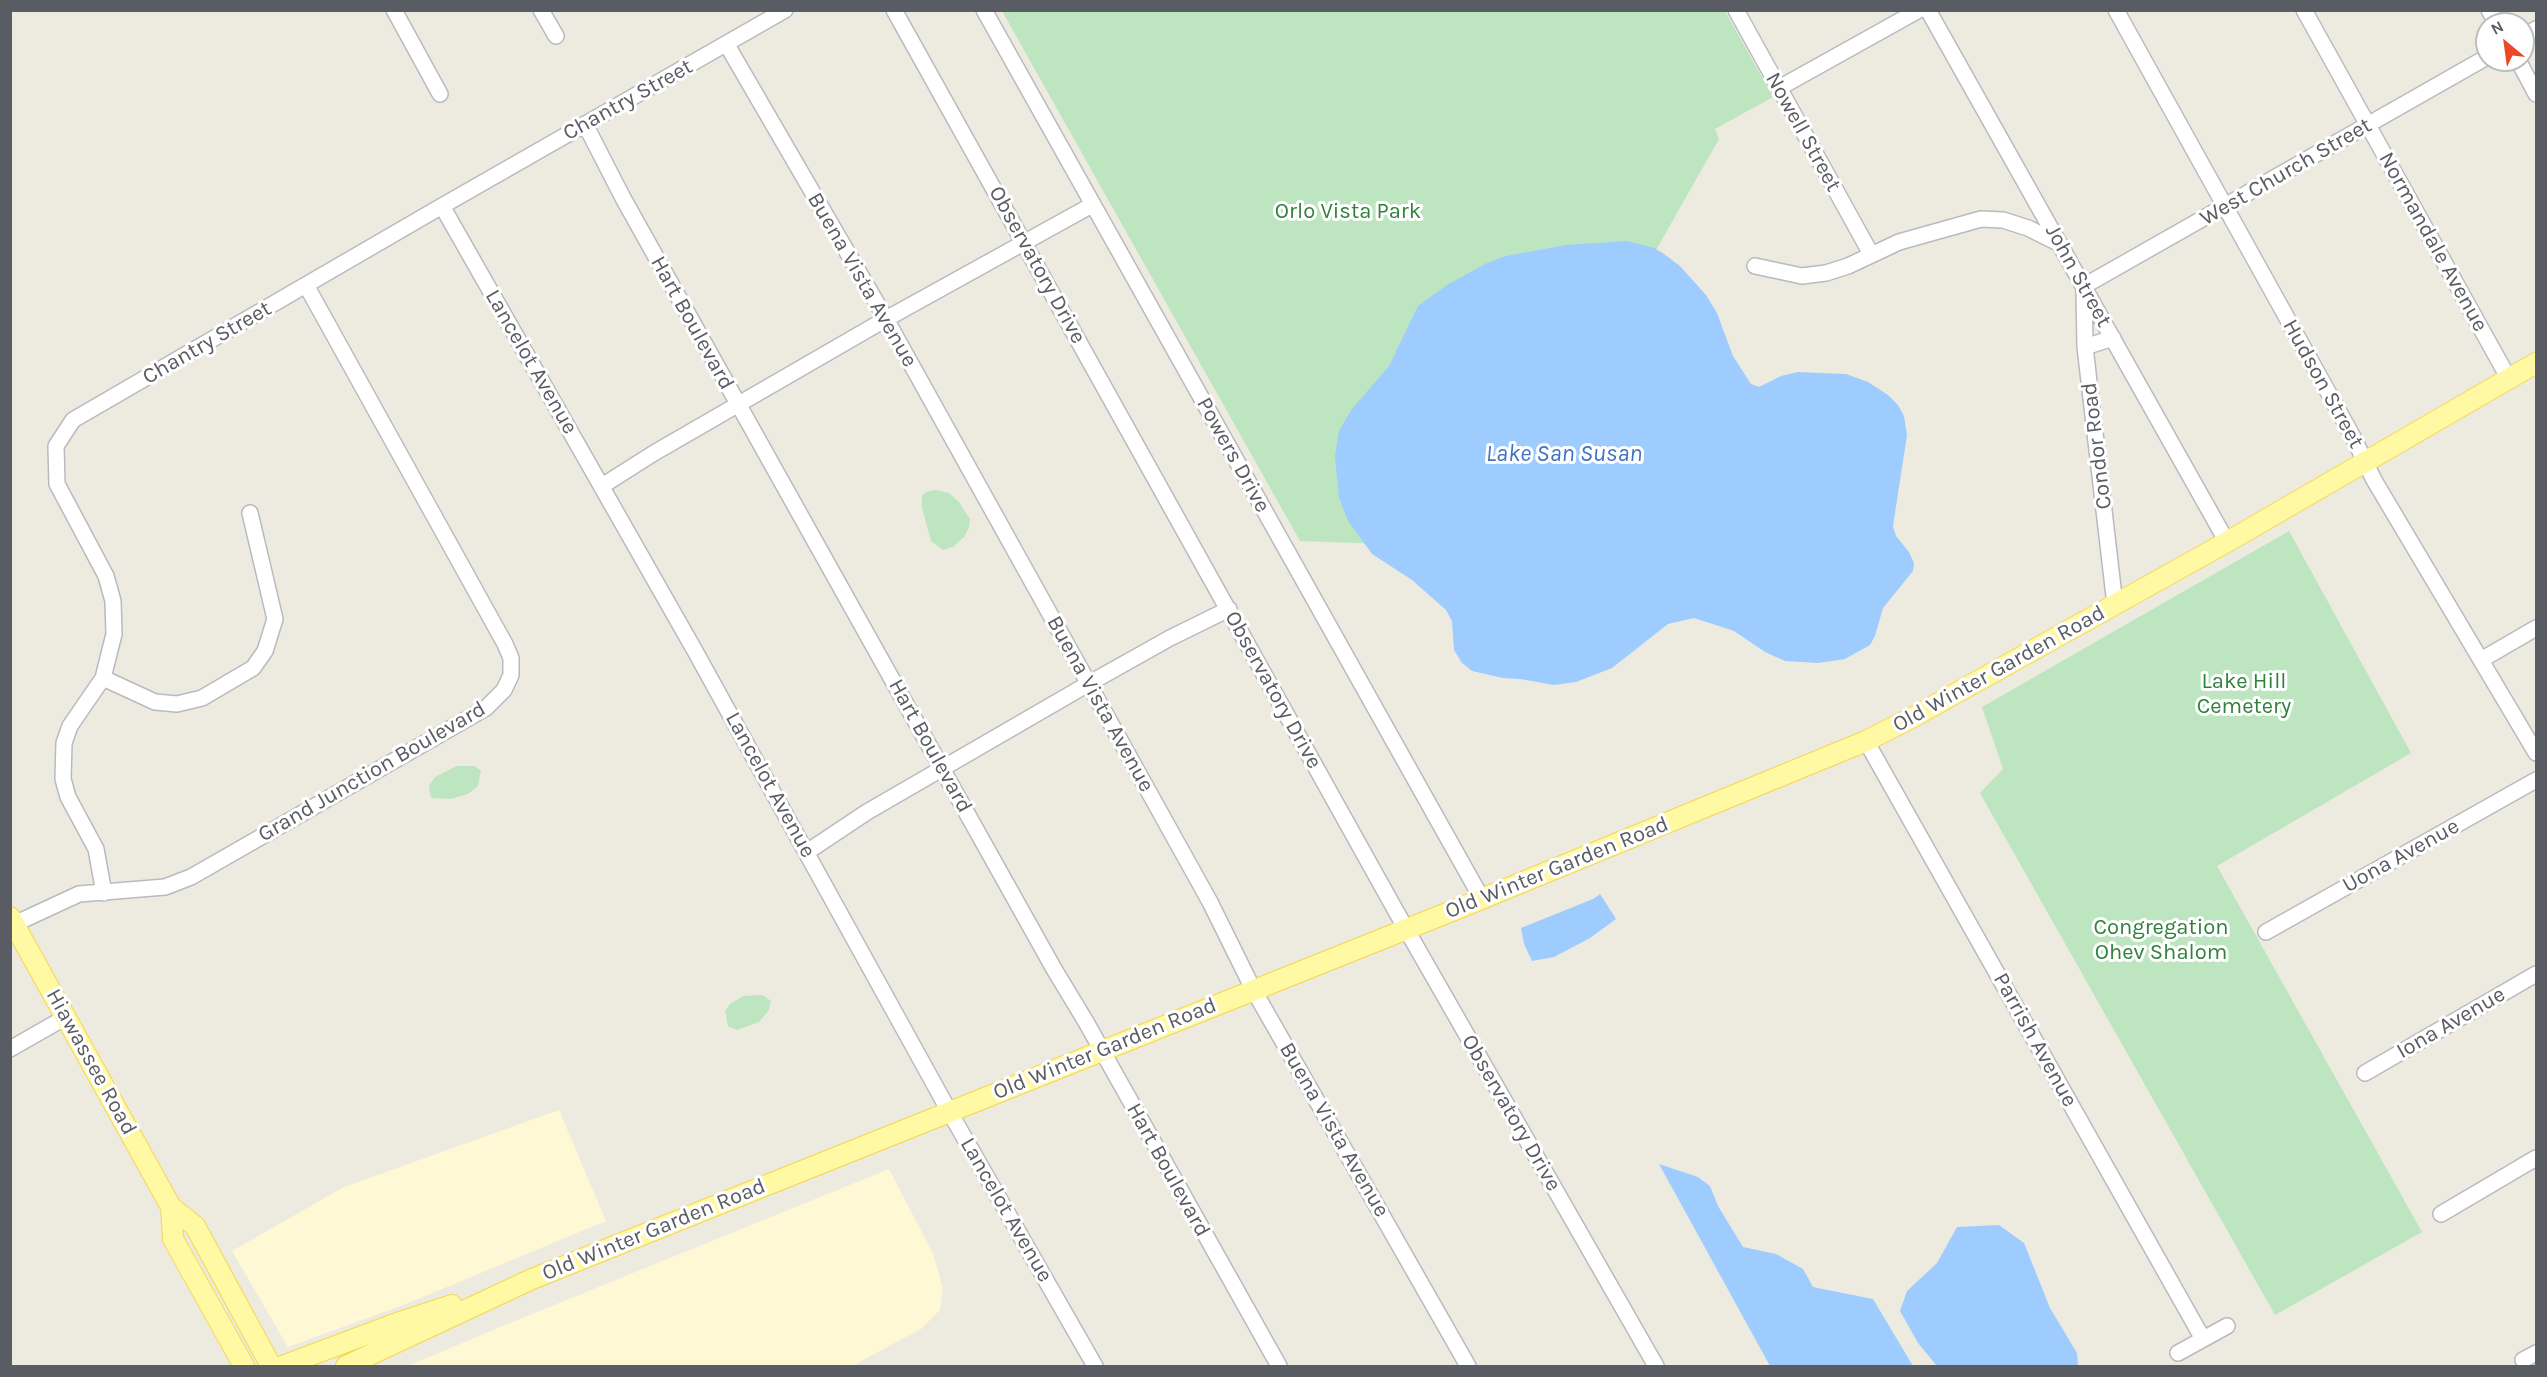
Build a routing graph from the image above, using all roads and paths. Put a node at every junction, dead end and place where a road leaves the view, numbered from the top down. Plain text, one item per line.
1 (394, 10) edge
2 (541, 10) edge
3 (785, 10) edge
4 (894, 10) edge
5 (984, 10) edge
6 (1736, 10) edge
7 (1918, 10) edge
8 (1929, 10) edge
9 (2116, 10) edge
10 (2304, 10) edge
11 (556, 36) dead end
12 (727, 45) junction
13 (2475, 64) edge
14 (2524, 72) edge
15 (1779, 88) junction
16 (440, 94) dead end
17 (2536, 94) edge
18 (585, 124) junction
19 (2368, 125) junction
20 (1092, 205) junction
21 (442, 206) junction
22 (2226, 206) junction
23 (1025, 243) junction
24 (2061, 244) junction
25 (1871, 254) junction
26 (1755, 266) dead end
27 (306, 285) junction
28 (2084, 286) junction
29 (886, 319) junction
30 (2113, 338) junction
31 (2085, 347) junction
32 (2536, 363) edge
33 (2509, 378) junction
34 (738, 405) junction
35 (2366, 462) junction
36 (602, 486) junction
37 (250, 513) dead end
38 (2227, 542) junction
39 (2115, 605) junction
40 (1229, 609) junction
41 (2536, 628) edge
42 (2481, 660) junction
43 (103, 678) junction
44 (1088, 684) junction
45 (1866, 741) junction
46 (2536, 753) edge
47 (942, 768) junction
48 (2536, 780) edge
49 (807, 852) junction
50 (104, 893) junction
51 (1482, 899) junction
52 (12, 922) edge
53 (1407, 930) junction
54 (2266, 932) dead end
55 (2536, 974) edge
56 (1253, 989) junction
57 (66, 1017) junction
58 (10, 1049) edge
59 (1101, 1051) junction
60 (2365, 1073) dead end
61 (949, 1111) junction
62 (2536, 1158) edge
63 (171, 1207) junction
64 (2442, 1214) dead end
65 (532, 1279) junction
66 (2227, 1326) dead end
67 (2203, 1339) junction
68 (2178, 1353) dead end
69 (244, 1366) edge
70 (271, 1366) edge
71 (282, 1366) edge
72 (346, 1366) edge
73 (1095, 1366) edge
74 (1279, 1366) edge
75 (1468, 1366) edge
76 (1656, 1366) edge

1 - 16 street
2 - 11 street
3 - 12 street, Chantry Street
4 - 23 street, Observatory Drive
5 - 20 street, Powers Drive
6 - 15 street, Nowell Street
7 - 15 street
8 - 24 street, John Street
9 - 22 street, Hudson Street
10 - 19 street, Normandale Avenue
12 - 18 street, Chantry Street
12 - 29 street, Buena Vista Avenue
13 - 19 street, West Church Street
14 - 17 street
15 - 25 street, Nowell Street
18 - 21 street, Chantry Street
18 - 34 street, Hart Boulevard
19 - 22 street, West Church Street
19 - 33 street, Normandale Avenue
20 - 23 street
20 - 51 street, Powers Drive
21 - 27 street, Chantry Street
21 - 36 street, Lancelot Avenue
22 - 28 street, West Church Street
22 - 35 street, Hudson Street
23 - 29 street
23 - 40 street, Observatory Drive
24 - 25 street
24 - 28 street, John Street
25 - 26 street
27 - 43 street, Chantry Street
27 - 50 street, Grand Junction Boulevard
28 - 30 street, John Street
28 - 31 street, Condor Road
29 - 34 street
29 - 44 street, Buena Vista Avenue
30 - 31 street
30 - 38 street, John Street
31 - 39 street, Condor Road
32 - 33 main road, Old Winter Garden Road
33 - 35 main road, Old Winter Garden Road
34 - 36 street
34 - 47 street, Hart Boulevard
35 - 38 main road, Old Winter Garden Road
35 - 42 street, Hudson Street
36 - 49 street, Lancelot Avenue
37 - 43 street
38 - 39 main road, Old Winter Garden Road
39 - 45 main road, Old Winter Garden Road
40 - 44 street
40 - 53 street, Observatory Drive
41 - 42 street
42 - 46 street, Hudson Street
43 - 50 street, Chantry Street
44 - 47 street
44 - 56 street, Buena Vista Avenue
45 - 51 main road, Old Winter Garden Road
45 - 67 street, Parrish Avenue
47 - 49 street
47 - 59 street, Hart Boulevard
48 - 54 street, Uona Avenue
49 - 61 street, Lancelot Avenue
50 - 52 street, Grand Junction Boulevard
51 - 53 main road, Old Winter Garden Road
52 - 57 main road, Hiawassee Road
53 - 56 main road, Old Winter Garden Road
53 - 76 street, Observatory Drive
55 - 60 street, Iona Avenue
56 - 59 main road, Old Winter Garden Road
56 - 75 street, Buena Vista Avenue
57 - 58 street
57 - 63 main road, Hiawassee Road
59 - 61 main road, Old Winter Garden Road
59 - 74 street, Hart Boulevard
61 - 65 main road, Old Winter Garden Road
61 - 73 street, Lancelot Avenue
62 - 64 street
63 - 69 main road, Hiawassee Road
63 - 70 main road, Hiawassee Road
65 - 71 main road, Old Winter Garden Road
65 - 72 main road, Old Winter Garden Road
66 - 67 street
67 - 68 street

